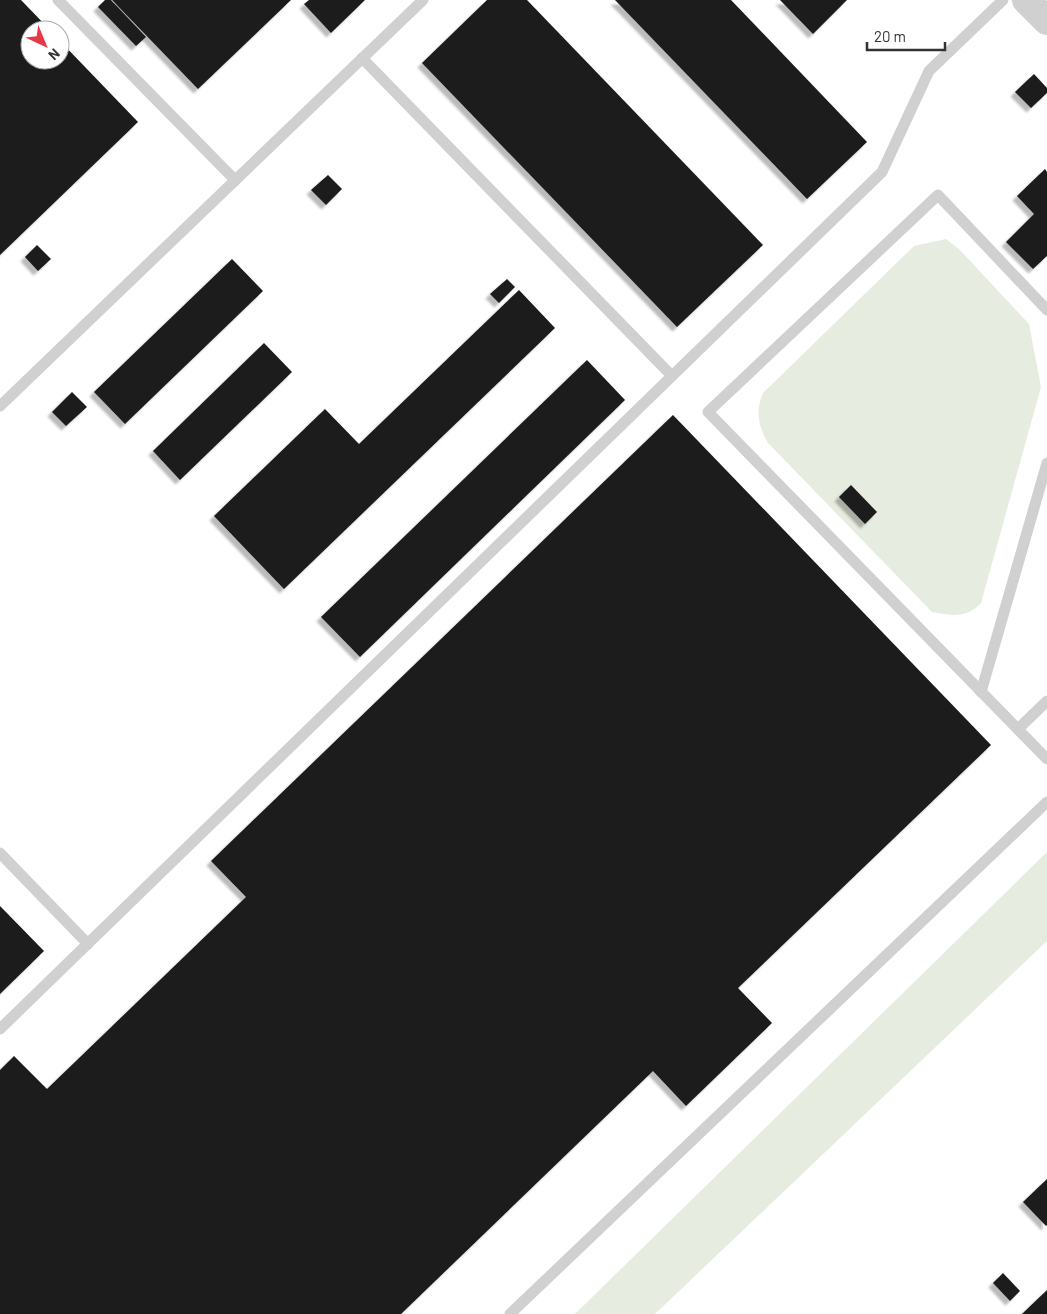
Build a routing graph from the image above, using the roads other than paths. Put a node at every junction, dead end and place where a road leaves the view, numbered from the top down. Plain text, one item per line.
1 (58, 0) edge
2 (423, 0) edge
3 (1003, 0) edge
4 (1026, 0) edge
5 (1047, 21) edge
6 (362, 58) junction
7 (235, 180) junction
8 (1047, 310) edge
9 (672, 376) junction
10 (0, 406) edge
11 (1047, 463) edge
12 (981, 692) junction
13 (1047, 701) edge
14 (1018, 729) junction
15 (1047, 759) edge
16 (1047, 802) edge
17 (0, 854) edge
18 (88, 944) junction
19 (0, 1029) edge
20 (510, 1314) edge

1 - 7 lane
2 - 6 lane
3 - 9 lane
4 - 5 street
6 - 7 lane
6 - 9 lane
7 - 10 lane
8 - 12 lane
9 - 18 lane
11 - 12 lane
12 - 14 lane
13 - 14 lane
14 - 15 lane
16 - 20 lane
17 - 18 lane
18 - 19 lane

